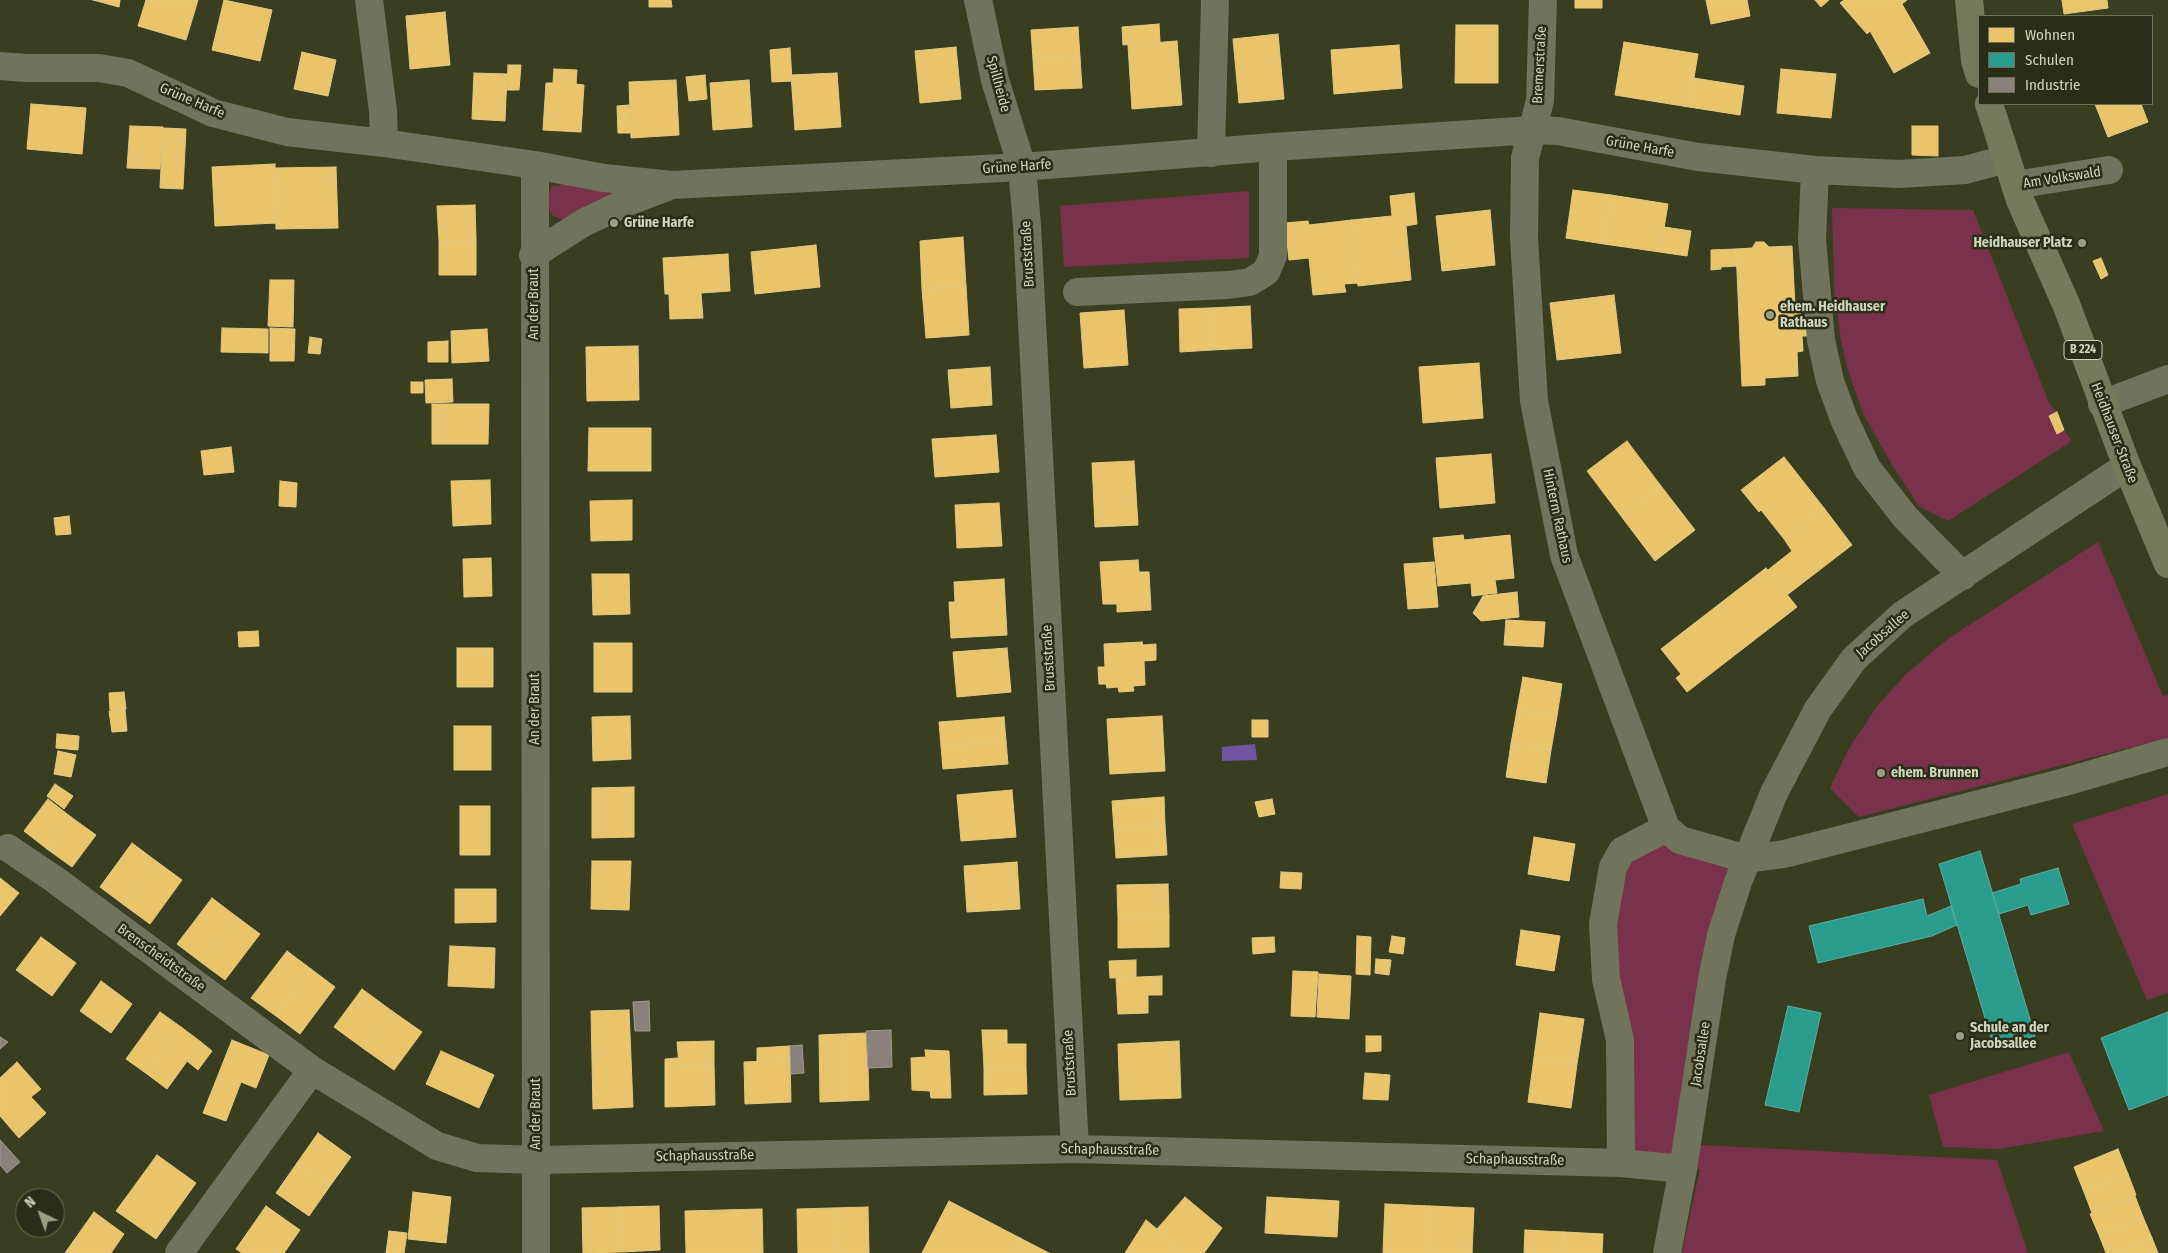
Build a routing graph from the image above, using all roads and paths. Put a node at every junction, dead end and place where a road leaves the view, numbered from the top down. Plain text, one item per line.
1 (369, 0) edge
2 (978, 0) edge
3 (1214, 0) edge
4 (1543, 0) edge
5 (1969, 0) edge
6 (13, 67) edge
7 (1978, 71) edge
8 (1989, 105) edge
9 (1533, 130) junction
10 (384, 143) junction
11 (1273, 147) junction
12 (1211, 152) junction
13 (2006, 159) junction
14 (535, 165) junction
15 (1022, 167) junction
16 (1815, 170) junction
17 (2109, 170) dead end
18 (672, 185) junction
19 (2015, 185) junction
20 (533, 255) junction
21 (1076, 292) dead end
22 (2168, 379) edge
23 (2102, 404) junction
24 (2127, 466) junction
25 (2168, 564) edge
26 (1963, 576) junction
27 (2168, 752) edge
28 (1666, 828) junction
29 (8, 848) dead end
30 (1747, 858) junction
31 (312, 1070) junction
32 (1075, 1149) junction
33 (536, 1160) junction
34 (1621, 1163) junction
35 (1683, 1169) junction
36 (179, 1253) edge
37 (536, 1253) edge
38 (1667, 1253) edge

1 - 10 street
2 - 15 street, Spillheide
3 - 12 street
4 - 9 street, Bremerstraße
5 - 7 main road
6 - 10 street, Grüne Harfe
8 - 13 main road, Heidhauser Straße / B 224
9 - 11 street, Grüne Harfe
9 - 16 street, Grüne Harfe
9 - 28 street, Hinterm Rathaus
10 - 14 street, Grüne Harfe
11 - 12 street, Grüne Harfe
11 - 21 street
12 - 15 street, Grüne Harfe
13 - 16 street, Grüne Harfe
13 - 19 main road, Heidhauser Straße / B 224
14 - 18 street, Grüne Harfe
14 - 20 street, An der Braut
15 - 18 street, Grüne Harfe
15 - 32 street, Bruststraße
16 - 26 street
17 - 19 street, Am Volkswald
18 - 20 street, Grüne Harfe
19 - 23 main road, Heidhauser Straße / B 224
20 - 33 street, An der Braut
22 - 23 street
23 - 24 main road, Heidhauser Straße / B 224
24 - 25 main road, Heidhauser Straße / B 224
24 - 26 street, Jacobsallee
26 - 30 street, Jacobsallee
27 - 30 street
28 - 30 street
28 - 34 street
29 - 31 street, Brenscheidtstraße
30 - 35 street, Jacobsallee
31 - 33 street, Brenscheidtstraße
31 - 36 street
32 - 33 street, Schaphausstraße
32 - 34 street, Schaphausstraße
33 - 37 street, An der Braut
34 - 35 street, Schaphausstraße
35 - 38 street, Jacobsallee

